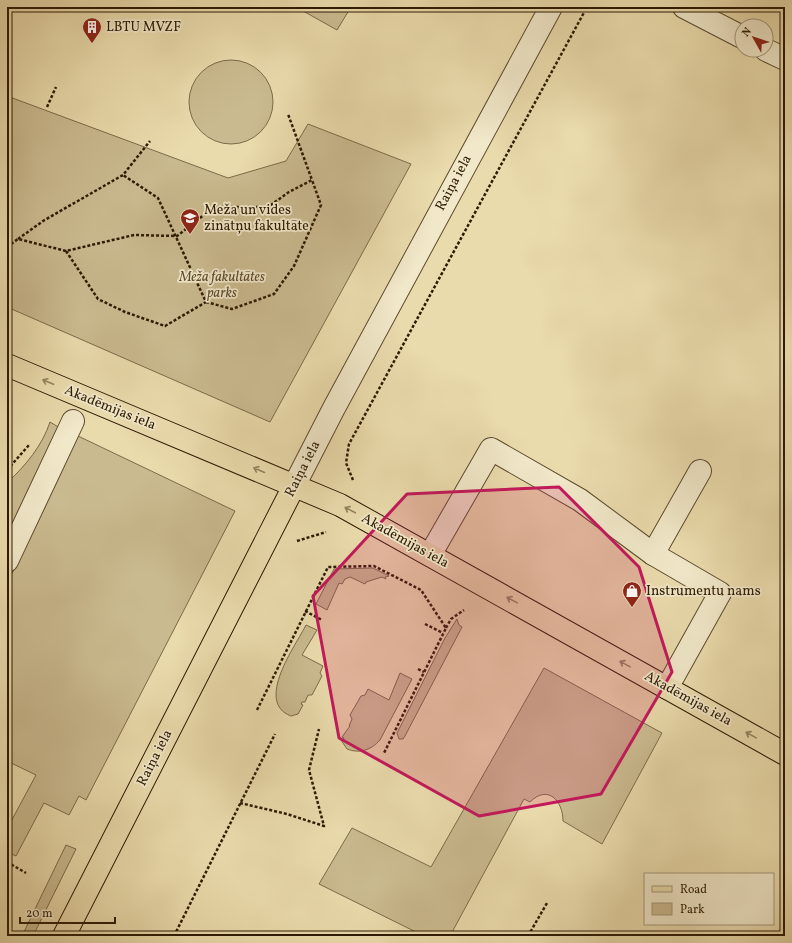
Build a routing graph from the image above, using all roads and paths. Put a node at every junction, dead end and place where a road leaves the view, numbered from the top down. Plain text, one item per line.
1 (550, 7) edge
2 (587, 7) edge
3 (684, 7) edge
4 (734, 33) edge
5 (774, 54) edge
6 (785, 59) edge
7 (56, 87) dead end
8 (47, 107) dead end
9 (288, 114) dead end
10 (150, 141) dead end
11 (123, 175) junction
12 (312, 180) junction
13 (178, 236) junction
14 (18, 239) junction
15 (7, 247) edge
16 (66, 251) junction
17 (206, 302) junction
18 (7, 365) edge
19 (73, 421) dead end
20 (30, 443) dead end
21 (7, 470) edge
22 (700, 471) dead end
23 (353, 481) dead end
24 (294, 486) junction
25 (653, 554) junction
26 (430, 555) junction
27 (7, 561) edge
28 (464, 610) dead end
29 (305, 611) junction
30 (322, 620) dead end
31 (425, 624) dead end
32 (446, 628) junction
33 (443, 633) junction
34 (418, 669) dead end
35 (424, 672) junction
36 (667, 688) junction
37 (257, 710) dead end
38 (319, 729) dead end
39 (275, 734) dead end
40 (384, 753) dead end
41 (785, 754) edge
42 (240, 802) junction
43 (7, 862) edge
44 (26, 873) dead end
45 (547, 904) dead end
46 (64, 936) edge
47 (174, 936) edge
48 (528, 936) edge

1 - 24 street, Raiņa iela
2 - 23 path
3 - 4 street
5 - 6 street
7 - 8 path
9 - 12 path
10 - 11 path
11 - 13 path
11 - 14 path
12 - 13 path
12 - 17 path
13 - 16 path
13 - 17 path
14 - 15 path
14 - 16 path
16 - 17 path
24 -> 18 main road, Akadēmijas iela
19 - 27 street
20 - 21 path
22 - 25 street
26 -> 24 main road, Akadēmijas iela
24 - 46 main road, Raiņa iela
25 - 26 street
25 - 36 street
36 -> 26 main road, Akadēmijas iela
28 - 32 path
29 - 30 path
29 - 32 path
29 - 37 path
31 - 33 path
32 - 33 path
33 - 35 path
34 - 35 path
35 - 40 path
41 -> 36 main road, Akadēmijas iela
38 - 42 path
39 - 42 path
42 - 47 path
43 - 44 path
45 - 48 path

